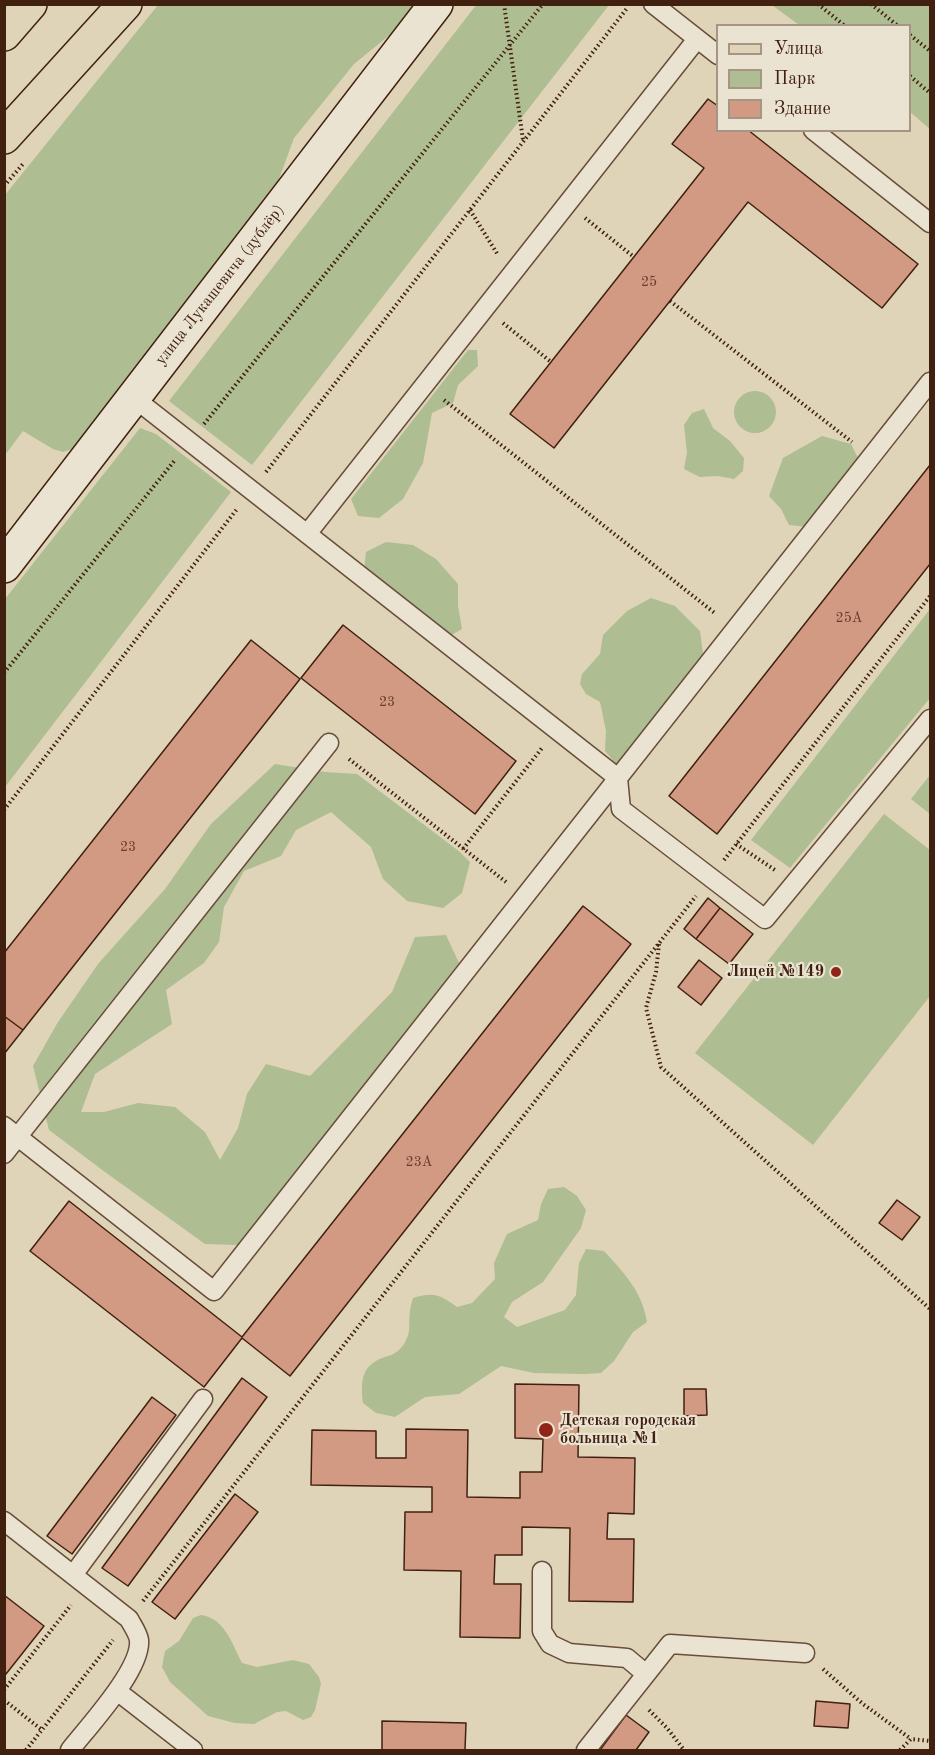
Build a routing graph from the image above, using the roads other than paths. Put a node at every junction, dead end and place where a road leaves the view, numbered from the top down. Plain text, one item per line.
1 (16, 4) edge
2 (30, 4) edge
3 (99, 4) edge
4 (125, 4) edge
5 (436, 4) edge
6 (652, 4) edge
7 (4, 21) edge
8 (4, 34) edge
9 (697, 39) junction
10 (716, 54) edge
11 (9, 131) edge
12 (816, 132) edge
13 (930, 223) edge
14 (930, 382) edge
15 (134, 398) junction
16 (307, 534) junction
17 (4, 566) edge
18 (930, 719) edge
19 (329, 743) dead end
20 (618, 778) junction
21 (11, 1131) edge
22 (4, 1155) edge
23 (203, 1399) dead end
24 (4, 1521) edge
25 (543, 1571) dead end
26 (73, 1575) junction
27 (805, 1653) road end
28 (646, 1674) junction
29 (117, 1691) junction
30 (70, 1750) edge
31 (193, 1750) edge
32 (586, 1750) edge

1 - 7 main road
2 - 8 main road
3 - 11 main road
4 - 11 main road
5 - 15 street, улица Лукашевича (дублёр)
6 - 9 lane
9 - 10 lane
9 - 16 lane
12 - 13 lane
14 - 20 lane
15 - 16 lane
15 - 17 street, улица Лукашевича (дублёр)
16 - 20 lane
18 - 20 lane
19 - 21 lane
20 - 21 lane
21 - 22 lane
23 - 26 lane
24 - 26 lane
25 - 28 lane
26 - 29 lane
27 - 28 lane
28 - 32 lane
29 - 30 lane
29 - 31 lane

